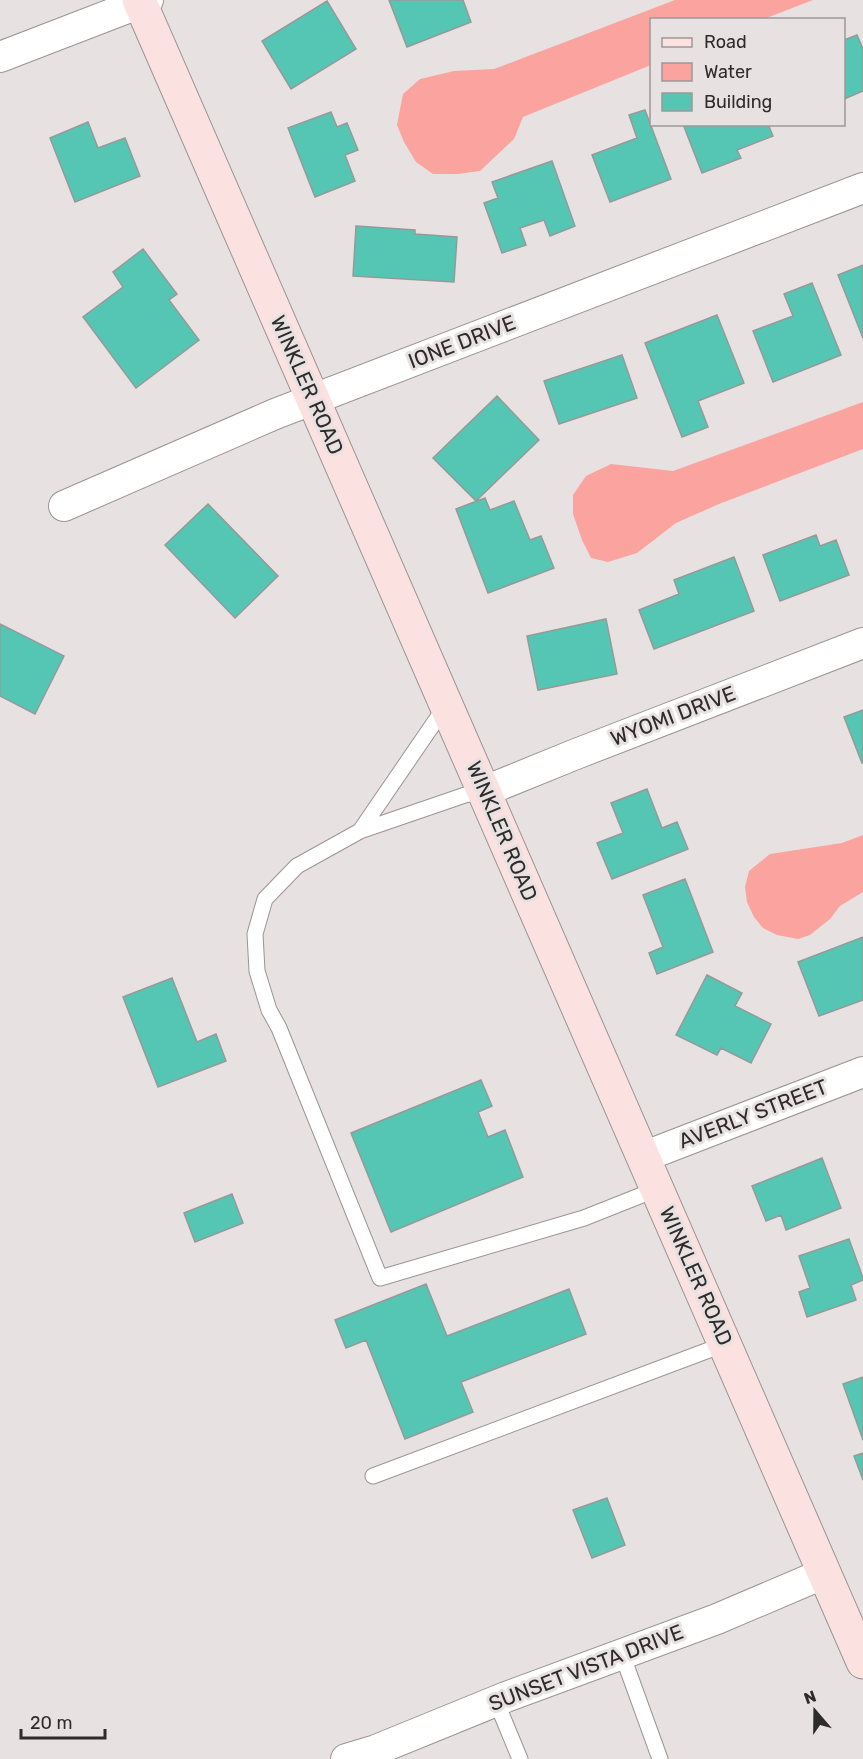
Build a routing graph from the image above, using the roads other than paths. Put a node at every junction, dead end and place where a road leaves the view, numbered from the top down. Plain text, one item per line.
1 (143, 1) edge
2 (0, 57) edge
3 (863, 188) edge
4 (314, 400) junction
5 (64, 506) dead end
6 (863, 643) edge
7 (447, 704) junction
8 (484, 791) junction
9 (360, 831) junction
10 (863, 1072) edge
11 (643, 1157) junction
12 (657, 1189) junction
13 (725, 1344) junction
14 (373, 1476) dead end
15 (825, 1573) junction
16 (622, 1654) junction
17 (863, 1662) edge
18 (496, 1701) junction
19 (346, 1759) edge
20 (520, 1759) edge
21 (660, 1759) edge

1 - 2 street
1 - 4 street, WINKLER ROAD
3 - 4 street, IONE DRIVE
4 - 5 street, IONE DRIVE
4 - 7 street, WINKLER ROAD
6 - 8 street, WYOMI DRIVE
7 - 8 street, WINKLER ROAD
7 - 9 lane
8 - 9 lane
8 - 11 street, WINKLER ROAD
9 - 12 lane
10 - 11 street, AVERLY STREET
11 - 12 street, WINKLER ROAD
12 - 13 street, WINKLER ROAD
13 - 14 lane
13 - 15 street, WINKLER ROAD
15 - 16 street, SUNSET VISTA DRIVE
15 - 17 street, WINKLER ROAD
16 - 18 street, SUNSET VISTA DRIVE
16 - 21 lane
18 - 19 street, SUNSET VISTA DRIVE
18 - 20 lane

